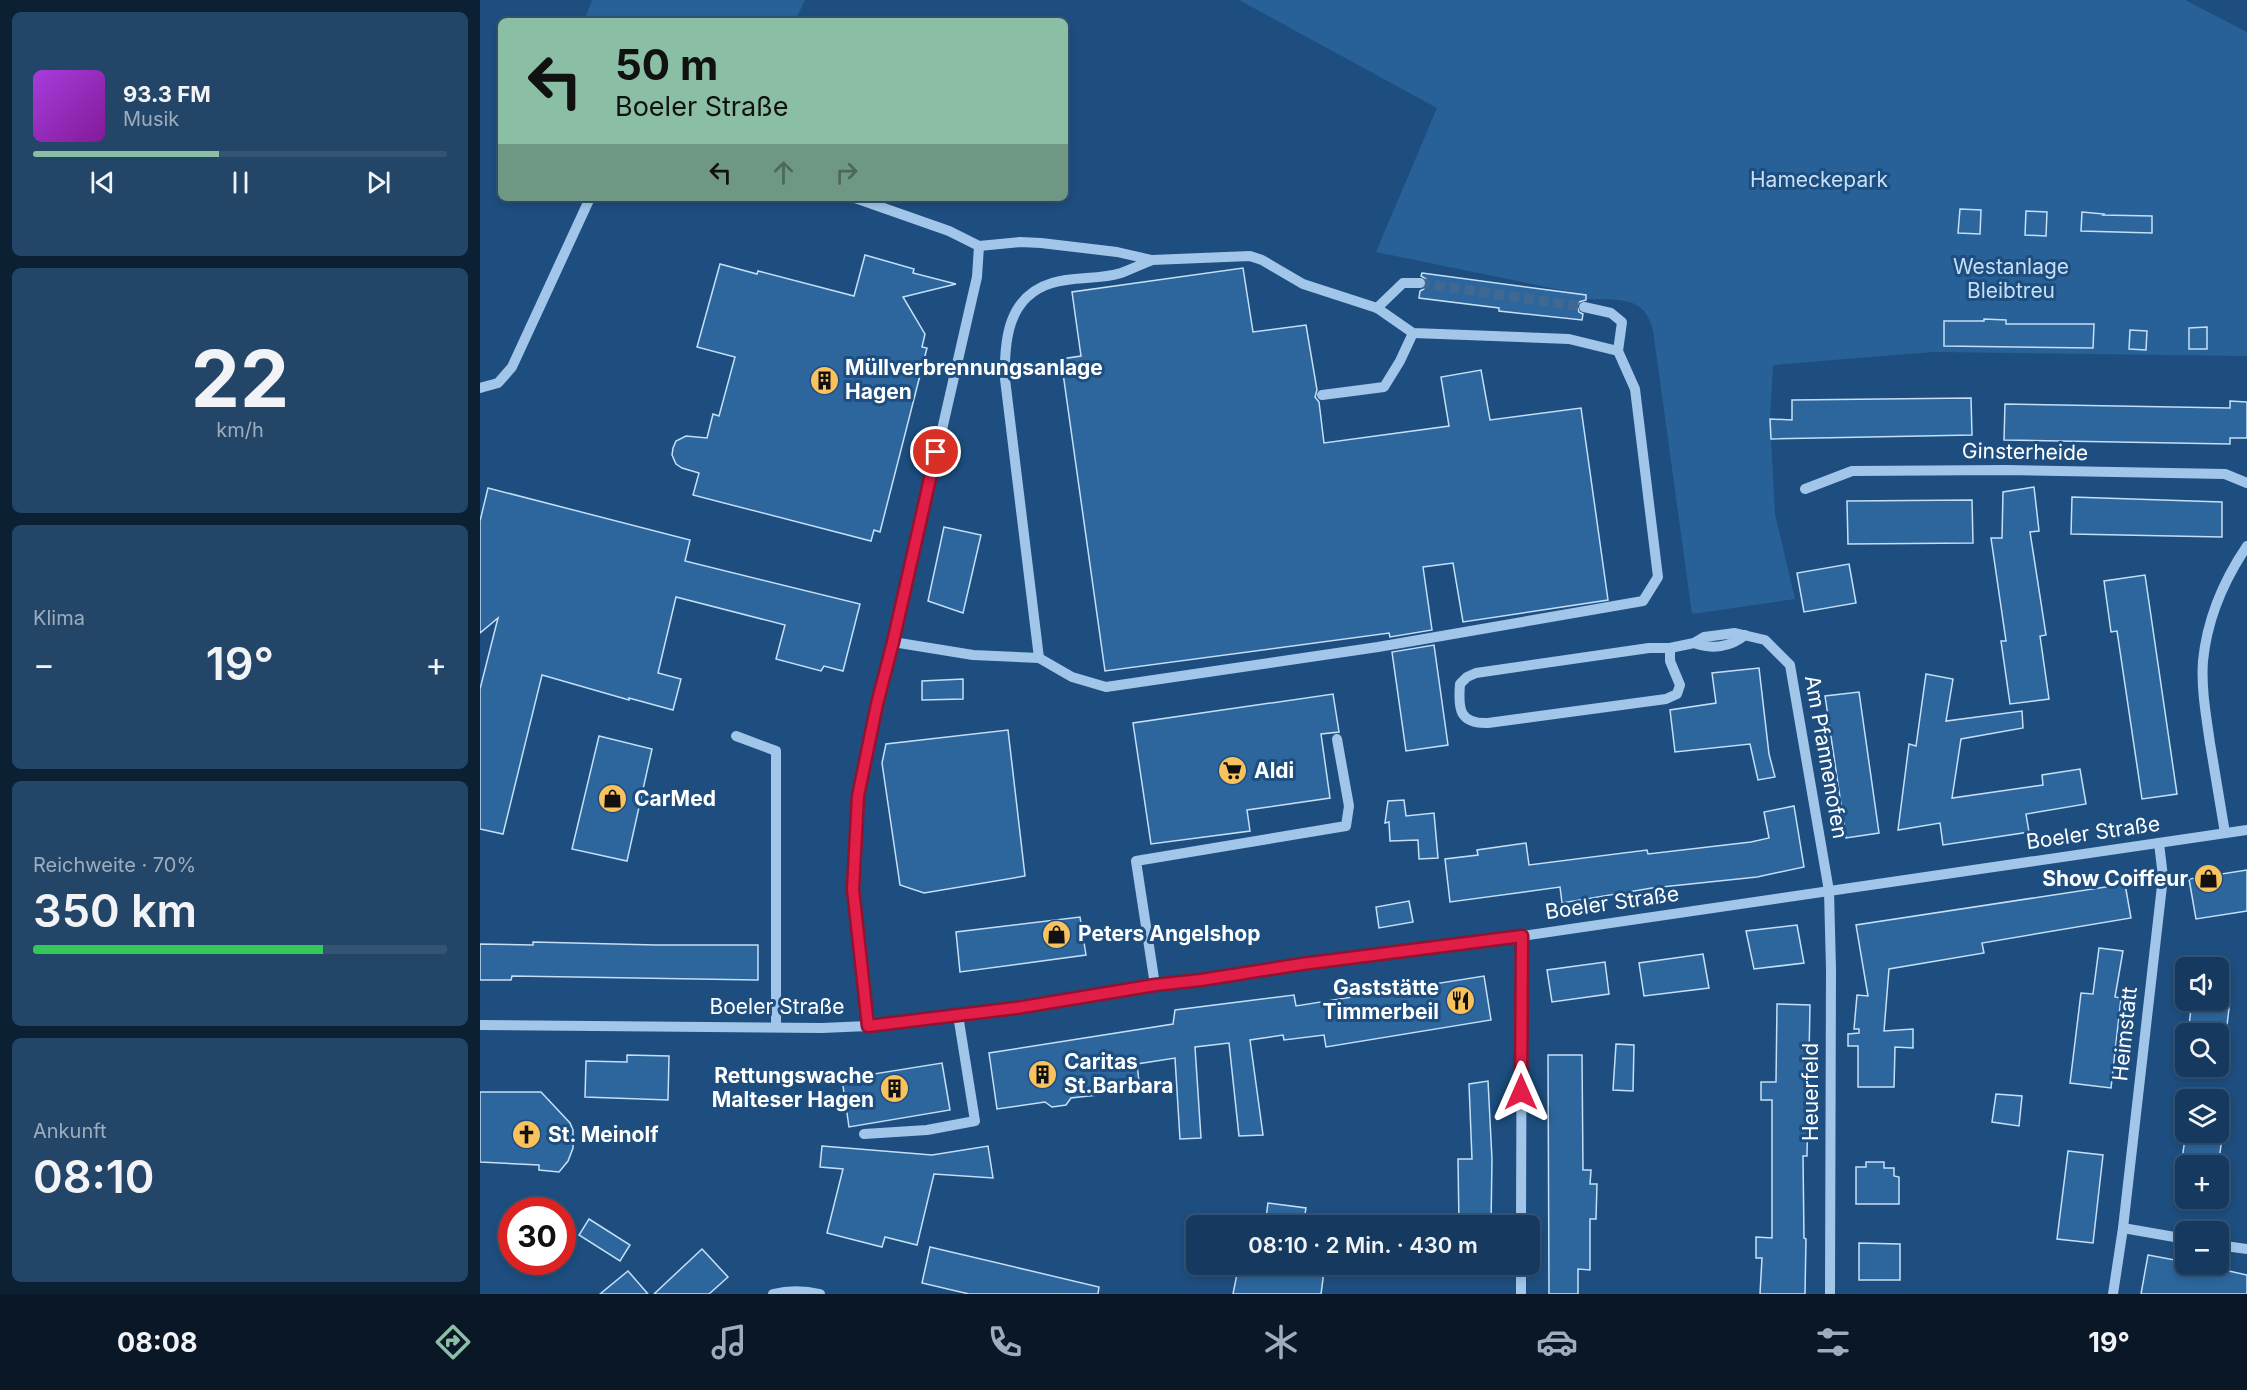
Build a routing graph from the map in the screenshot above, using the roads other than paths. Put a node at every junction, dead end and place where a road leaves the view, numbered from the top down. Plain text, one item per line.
1 (589, 201) edge
2 (864, 201) edge
3 (979, 246) junction
4 (1152, 260) junction
5 (1420, 283) tunnel mouth
6 (1584, 307) tunnel mouth
7 (1377, 308) junction
8 (1413, 333) junction
9 (1618, 351) junction
10 (480, 388) edge
11 (1322, 395) dead end
12 (2247, 483) edge
13 (1805, 489) dead end
14 (2247, 546) edge
15 (893, 642) junction
16 (1670, 648) junction
17 (1039, 658) junction
18 (736, 736) dead end
19 (1337, 740) dead end
20 (2247, 830) edge
21 (2225, 833) junction
22 (2159, 843) junction
23 (1829, 891) junction
24 (1522, 936) junction
25 (1155, 985) junction
26 (958, 1015) junction
27 (480, 1025) edge
28 (868, 1026) junction
29 (776, 1027) junction
30 (864, 1134) dead end
31 (1521, 1215) edge
32 (2123, 1228) junction
33 (2175, 1237) edge
34 (2229, 1247) edge
35 (2247, 1249) edge
36 (1521, 1275) edge
37 (773, 1294) edge
38 (820, 1294) edge
39 (1521, 1294) edge
40 (1830, 1294) edge
41 (2113, 1294) edge

1 - 10 street
2 - 3 street
3 - 4 street
3 - 15 street
4 - 7 street
4 - 17 street
5 - 7 street
6 - 9 street
7 - 8 street
8 - 9 street
8 - 11 street
9 - 17 street
12 - 13 street, Ginsterheide
14 - 21 street
15 - 17 street
15 - 28 street
16 - 16 street
16 - 23 street, Am Pfannenofen
18 - 29 street
19 - 25 street
20 - 21 street, Boeler Straße
21 - 22 street, Boeler Straße
22 - 23 street, Boeler Straße
22 - 32 street, Heimstatt
23 - 24 street, Boeler Straße
23 - 40 street, Heuerfeld
24 - 25 street, Boeler Straße
24 - 31 street
25 - 26 street, Boeler Straße
26 - 28 street, Boeler Straße
26 - 30 street
27 - 29 street, Boeler Straße
28 - 29 street, Boeler Straße
32 - 33 street
32 - 41 street, Heimstatt
34 - 35 street
36 - 39 street
37 - 38 street

